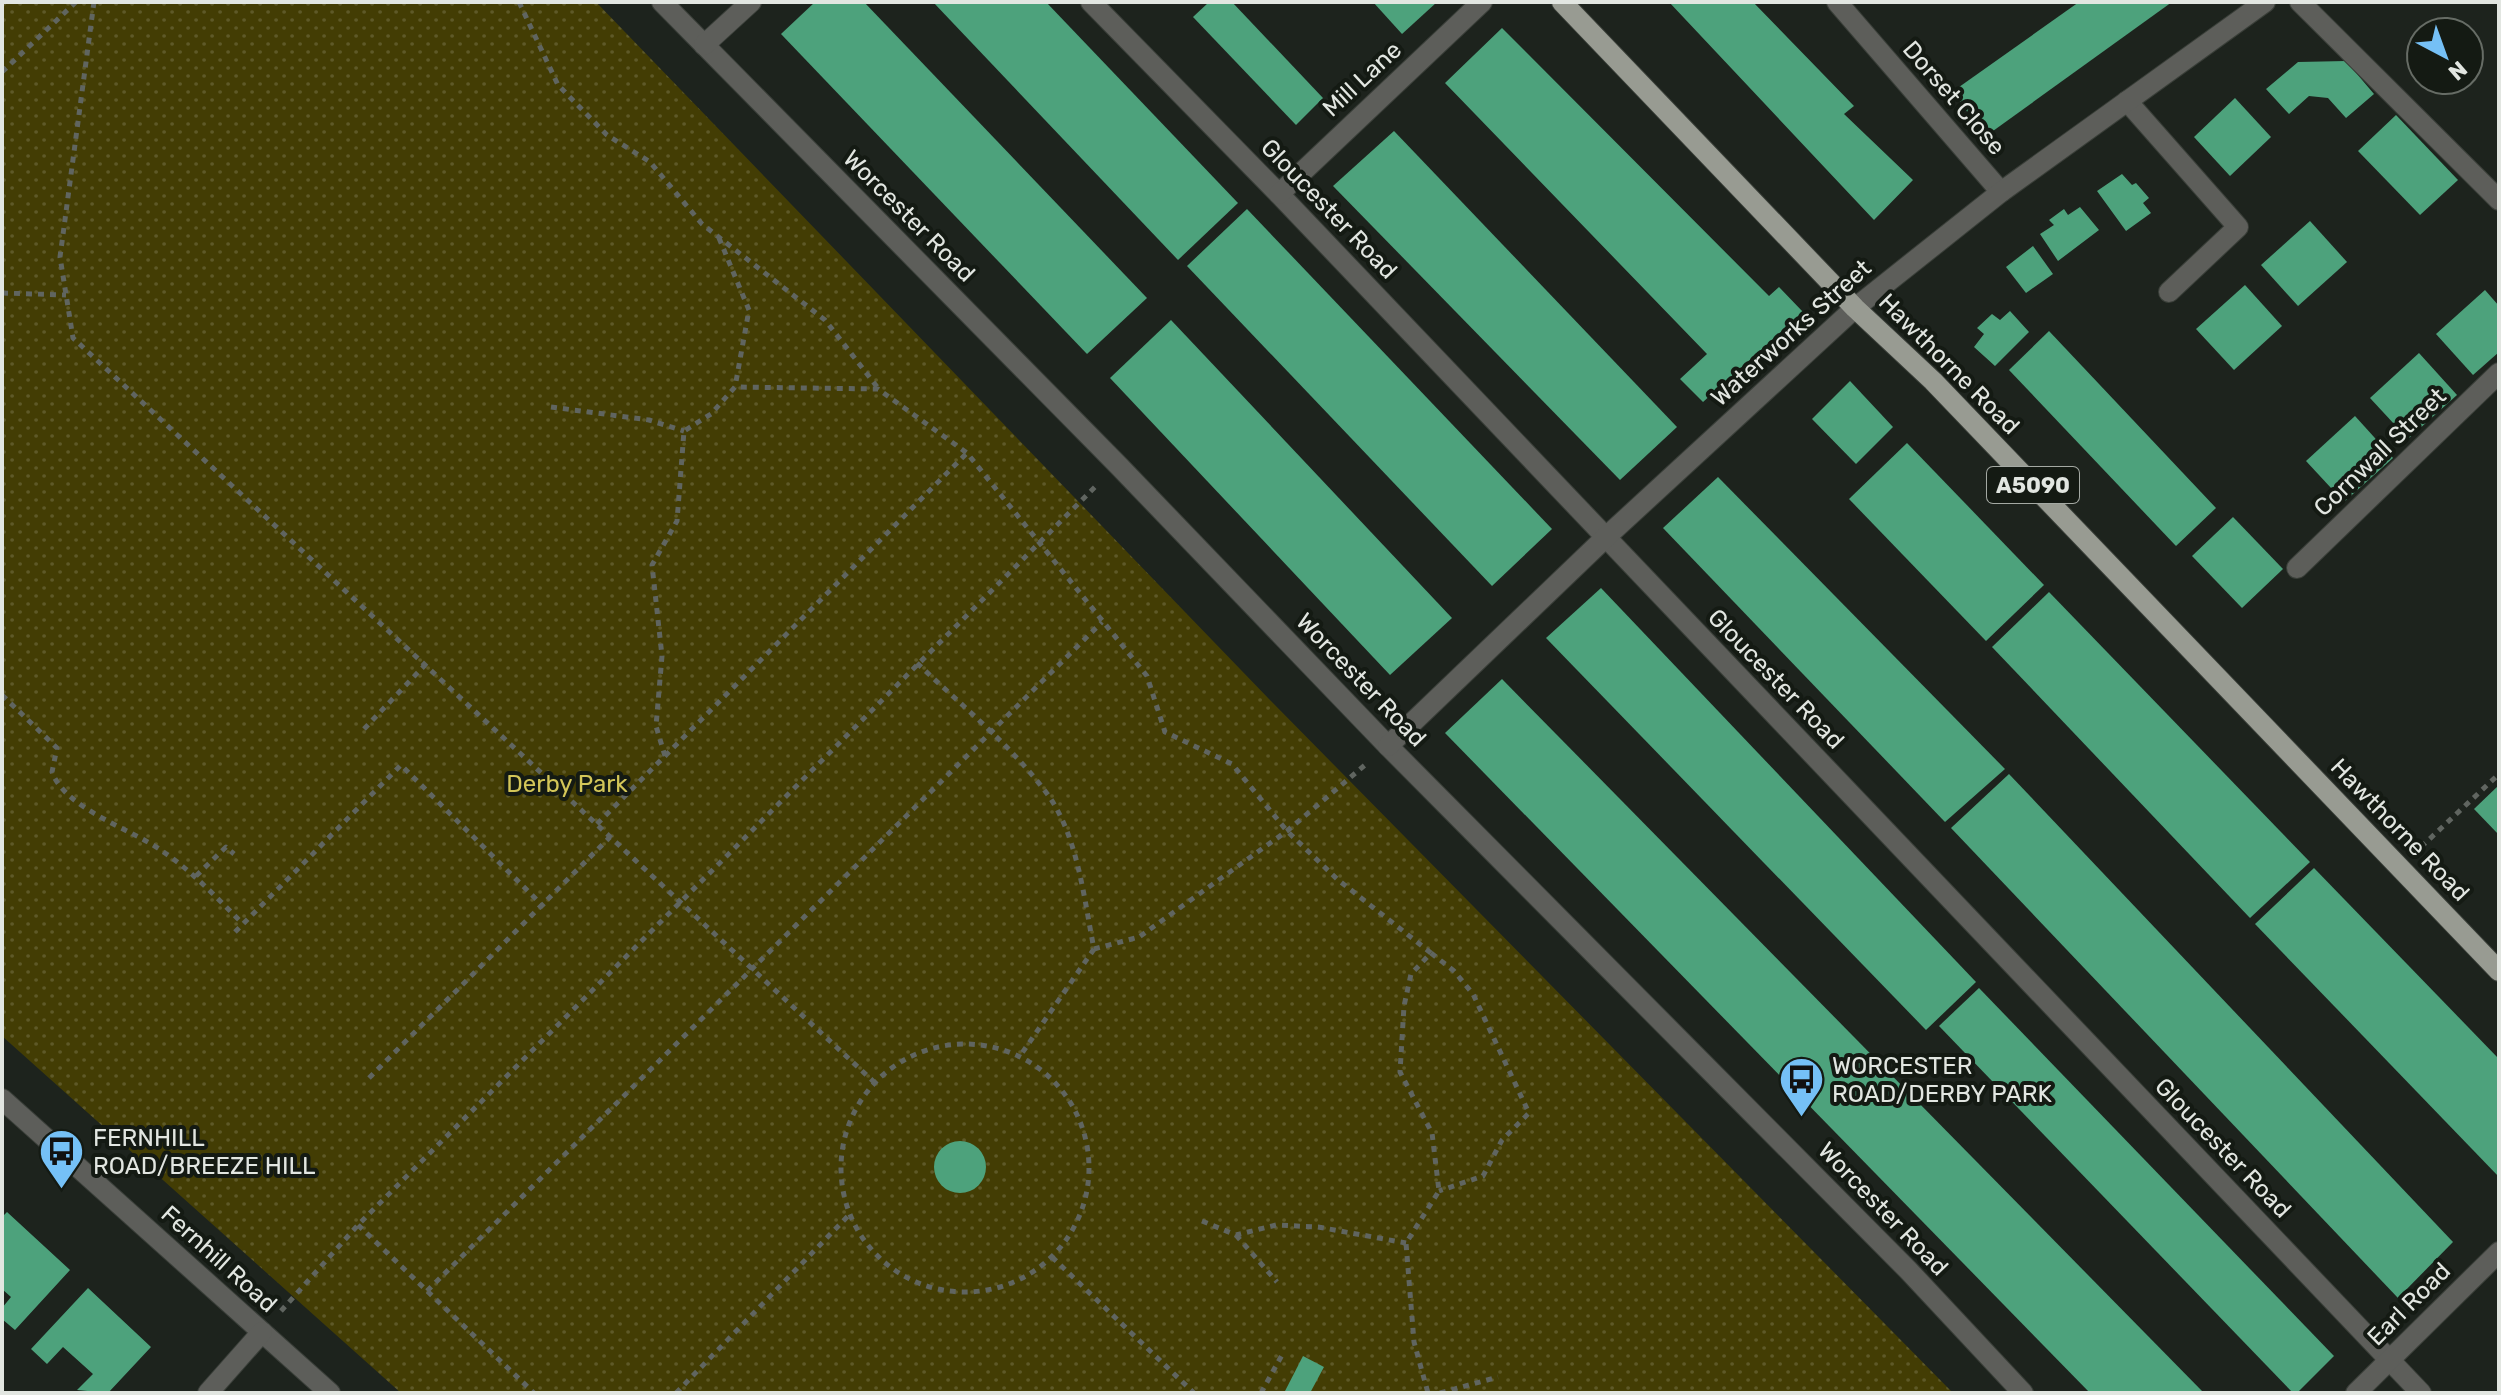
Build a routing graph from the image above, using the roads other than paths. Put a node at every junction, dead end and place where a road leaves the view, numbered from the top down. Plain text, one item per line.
1 (662, 2) edge
2 (751, 2) edge
3 (1091, 2) edge
4 (1482, 2) edge
5 (1562, 2) edge
6 (1837, 2) edge
7 (2300, 2) edge
8 (2262, 3) edge
9 (704, 45) junction
10 (2127, 101) junction
11 (2001, 192) junction
12 (1279, 194) junction
13 (2499, 200) edge
14 (2169, 292) dead end
15 (1855, 308) junction
16 (2499, 373) edge
17 (1605, 538) junction
18 (2297, 568) dead end
19 (1388, 746) junction
20 (2499, 971) edge
21 (2, 1099) edge
22 (2499, 1252) edge
23 (262, 1332) junction
24 (2390, 1360) junction
25 (208, 1393) edge
26 (330, 1393) edge
27 (2023, 1393) edge
28 (2356, 1393) edge
29 (2421, 1393) edge

1 - 9 street, Worcester Road
2 - 9 street
3 - 12 street, Gloucester Road
4 - 12 street, Mill Lane
5 - 15 main road, Hawthorne Road / A5090
6 - 11 street, Dorset Close
7 - 13 street
8 - 10 street, Waterworks Street
9 - 19 street, Worcester Road
10 - 11 street, Waterworks Street
10 - 14 street
11 - 15 street, Waterworks Street
12 - 17 street, Gloucester Road
15 - 17 street, Waterworks Street
15 - 20 main road, Hawthorne Road / A5090
16 - 18 street, Cornwall Street
17 - 19 street, Waterworks Street
17 - 24 street, Gloucester Road
19 - 27 street, Worcester Road
21 - 23 street, Fernhill Road
22 - 24 street, Earl Road
23 - 25 street
23 - 26 street, Fernhill Road
24 - 28 street, Earl Road
24 - 29 street, Gloucester Road

